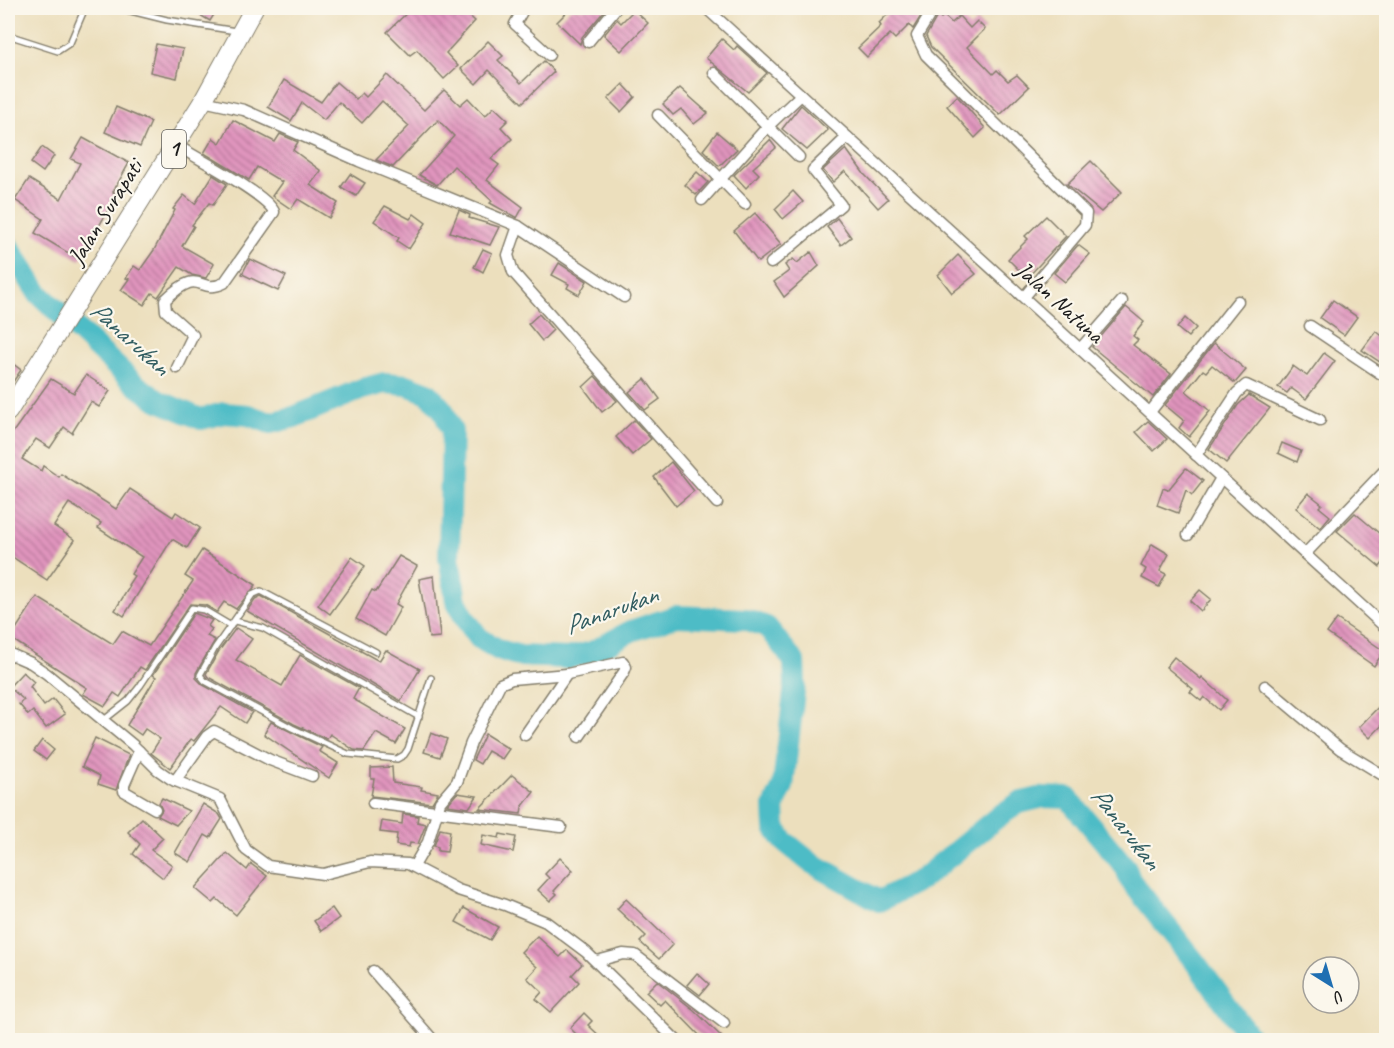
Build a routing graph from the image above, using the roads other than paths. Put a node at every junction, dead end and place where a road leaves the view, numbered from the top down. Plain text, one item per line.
1 (85, 8) edge
2 (119, 8) edge
3 (254, 8) edge
4 (524, 8) edge
5 (616, 8) edge
6 (706, 8) edge
7 (934, 8) edge
8 (241, 32) junction
9 (8, 35) edge
10 (588, 42) dead end
11 (549, 55) dead end
12 (714, 74) dead end
13 (801, 94) junction
14 (203, 101) junction
15 (658, 115) dead end
16 (768, 126) junction
17 (848, 136) junction
18 (176, 145) junction
19 (799, 157) dead end
20 (721, 178) junction
21 (702, 200) dead end
22 (745, 204) dead end
23 (518, 226) junction
24 (771, 263) dead end
25 (624, 297) dead end
26 (1024, 297) junction
27 (1122, 301) dead end
28 (1238, 301) dead end
29 (1310, 326) dead end
30 (1080, 349) junction
31 (177, 368) dead end
32 (1386, 376) edge
33 (8, 412) edge
34 (1150, 412) junction
35 (1320, 420) dead end
36 (1196, 455) junction
37 (1386, 469) edge
38 (1221, 478) junction
39 (717, 503) dead end
40 (1188, 535) dead end
41 (1305, 554) junction
42 (233, 623) junction
43 (1386, 628) edge
44 (376, 652) dead end
45 (8, 653) edge
46 (567, 674) junction
47 (431, 678) dead end
48 (1265, 686) dead end
49 (419, 717) junction
50 (103, 720) junction
51 (525, 735) dead end
52 (579, 737) dead end
53 (139, 751) junction
54 (312, 776) dead end
55 (1386, 777) edge
56 (175, 781) junction
57 (373, 803) dead end
58 (155, 808) dead end
59 (437, 809) junction
60 (561, 827) dead end
61 (414, 866) junction
62 (597, 961) junction
63 (373, 971) dead end
64 (724, 1023) dead end
65 (432, 1041) edge
66 (676, 1041) edge

1 - 9 lane
2 - 8 lane
3 - 8 highway, Jalan Surapati / 1
4 - 11 street
5 - 10 street
6 - 13 street, Jalan Natuna
7 - 26 street
8 - 14 highway, Jalan Surapati / 1
12 - 16 street
13 - 16 street
13 - 17 street, Jalan Natuna
14 - 18 highway, Jalan Surapati / 1
14 - 23 street
15 - 20 street
16 - 19 street
16 - 20 street
17 - 24 street
17 - 26 street, Jalan Natuna
18 - 31 street
18 - 33 highway, Jalan Surapati / 1
20 - 21 street
20 - 22 street
23 - 25 street
23 - 39 street
26 - 30 street, Jalan Natuna
27 - 30 street
28 - 34 street
29 - 32 street
30 - 34 street, Jalan Natuna
34 - 36 street, Jalan Natuna
35 - 36 street
36 - 38 street, Jalan Natuna
37 - 41 street
38 - 40 street
38 - 41 street, Jalan Natuna
41 - 43 street, Jalan Natuna
42 - 44 lane
42 - 49 lane
42 - 49 lane
42 - 50 lane
45 - 50 street
46 - 51 street
46 - 52 street
46 - 59 street
47 - 49 lane
48 - 55 street
50 - 53 street
53 - 56 street
53 - 58 street
54 - 56 street
56 - 61 street
57 - 59 street
59 - 60 street
59 - 61 street
61 - 62 street
62 - 64 street
62 - 66 street
63 - 65 street

